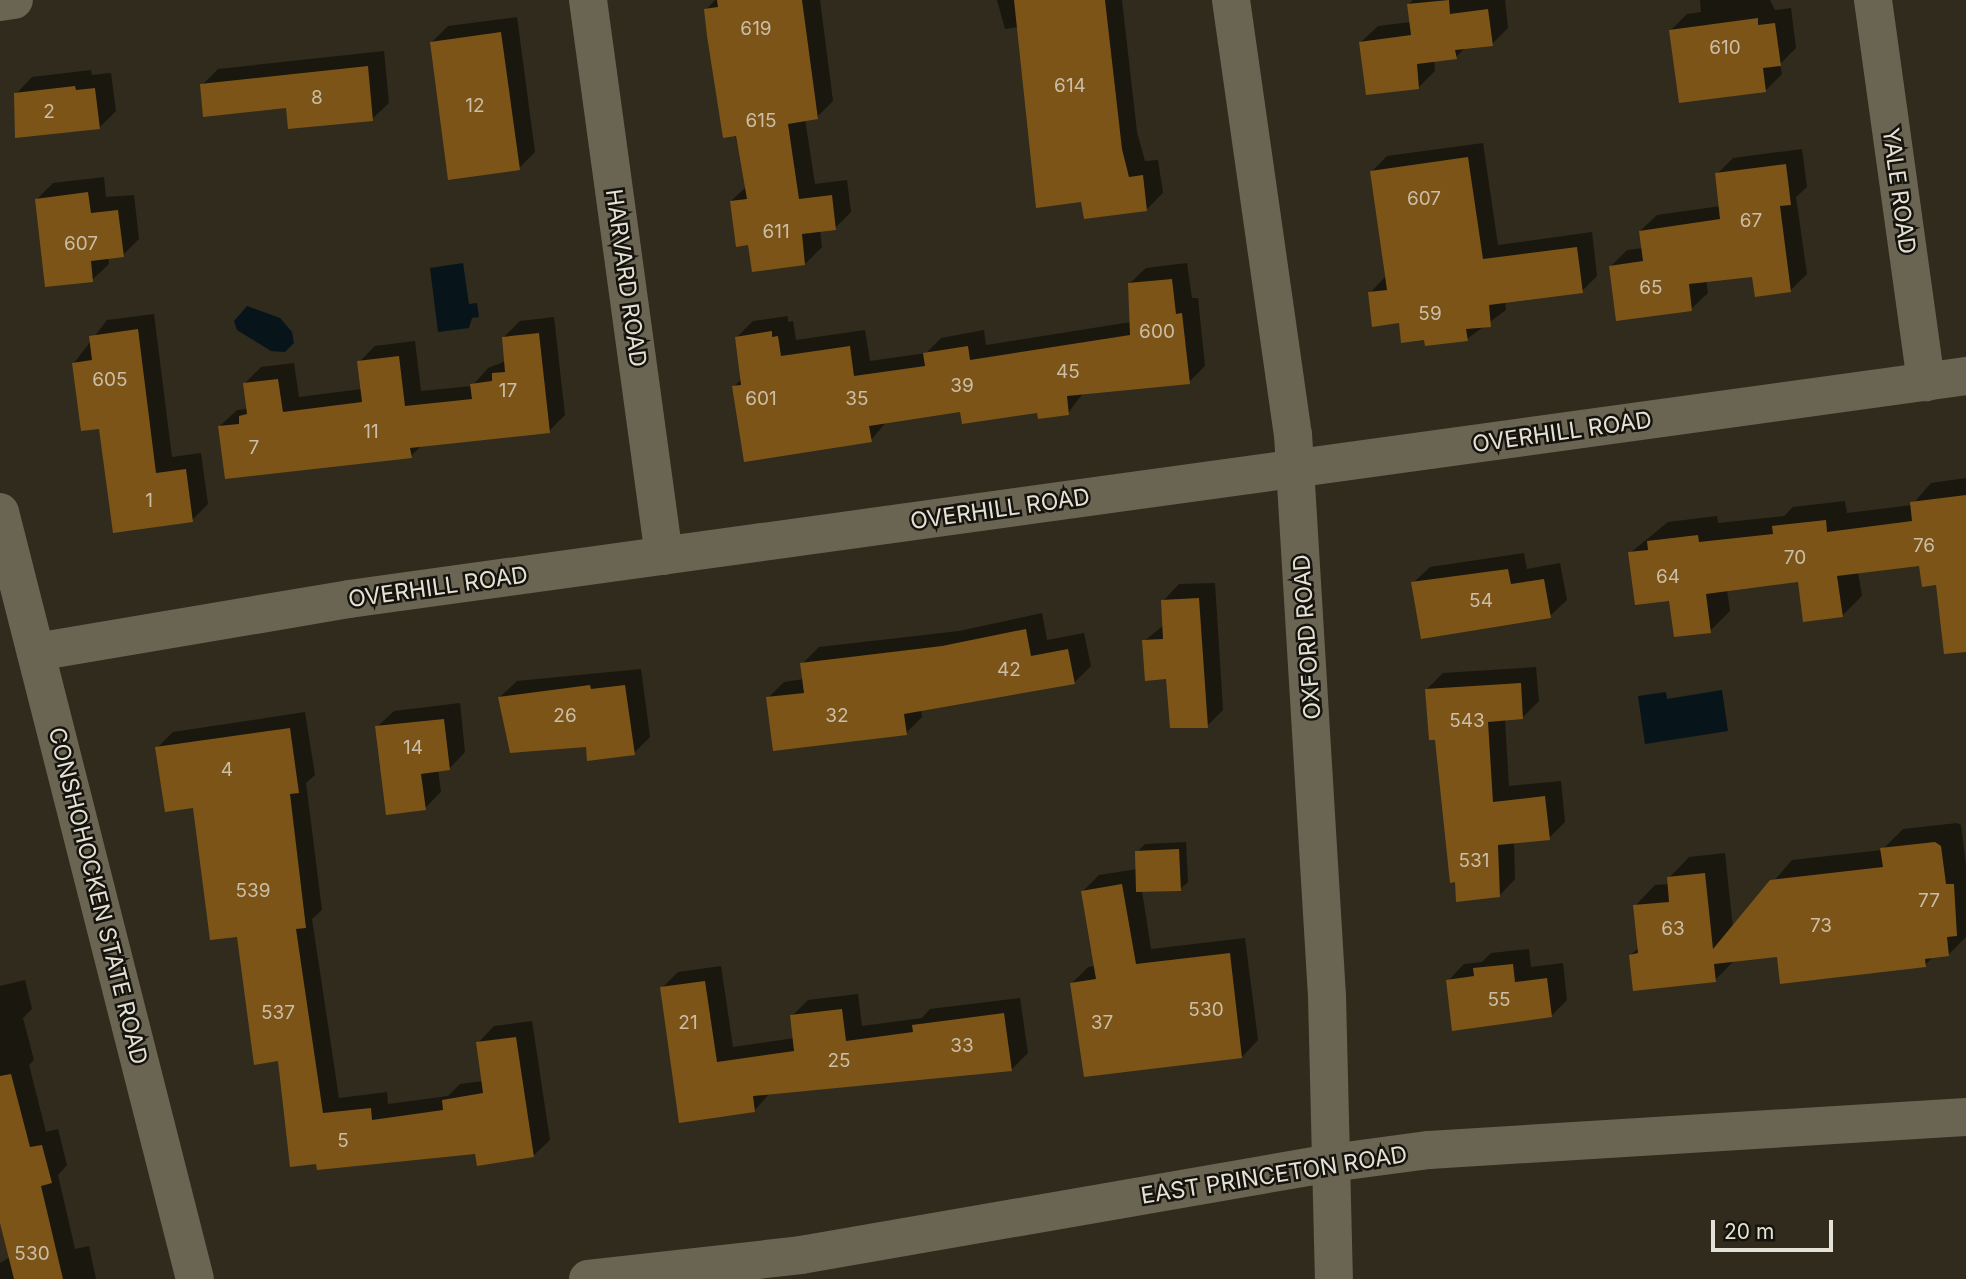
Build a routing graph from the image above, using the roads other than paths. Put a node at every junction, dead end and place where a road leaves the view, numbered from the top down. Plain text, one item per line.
1 (14, 0) edge
2 (588, 0) edge
3 (1231, 0) edge
4 (1873, 0) edge
5 (0, 2) edge
6 (1966, 376) edge
7 (1926, 382) junction
8 (1296, 469) junction
9 (0, 512) edge
10 (664, 556) junction
11 (36, 652) junction
12 (1966, 1117) edge
13 (1331, 1163) junction
14 (195, 1279) edge
15 (588, 1279) edge
16 (1334, 1279) edge

1 - 5 street
2 - 10 street, HARVARD ROAD
3 - 8 street, OXFORD ROAD
4 - 7 street, YALE ROAD
6 - 7 street, OVERHILL ROAD
7 - 8 street, OVERHILL ROAD
8 - 10 street, OVERHILL ROAD
8 - 13 street, OXFORD ROAD
9 - 11 street, CONSHOHOCKEN STATE ROAD
10 - 11 street, OVERHILL ROAD
11 - 14 street, CONSHOHOCKEN STATE ROAD
12 - 13 street, EAST PRINCETON ROAD
13 - 15 street, EAST PRINCETON ROAD
13 - 16 street, OXFORD ROAD

